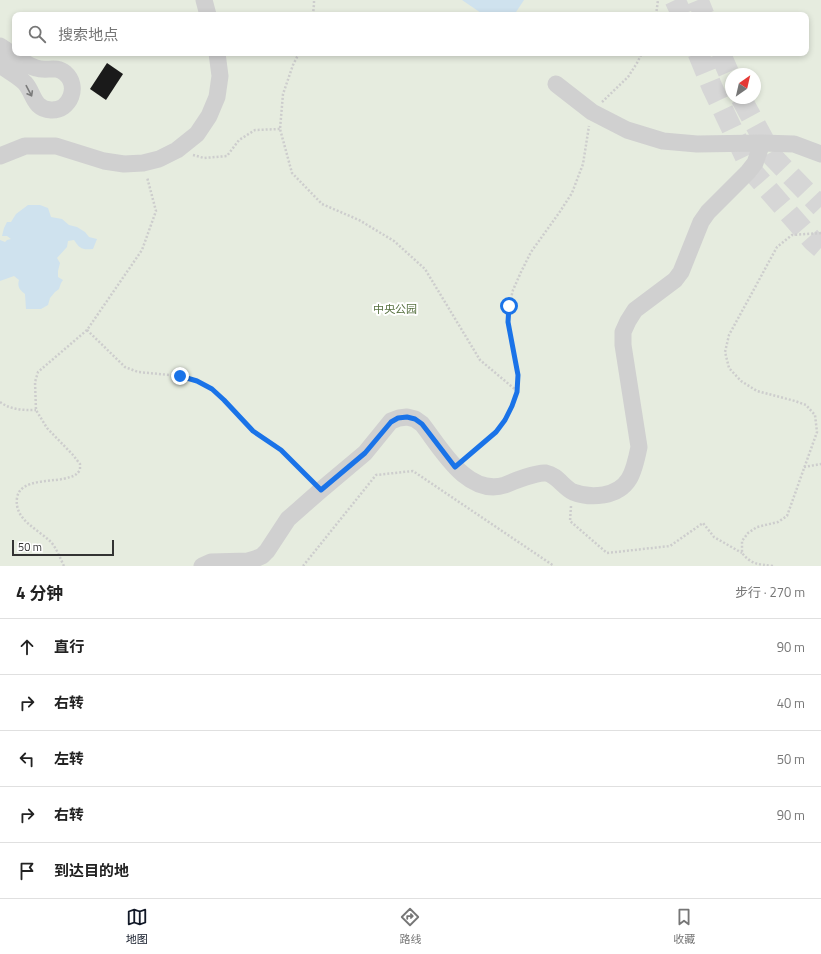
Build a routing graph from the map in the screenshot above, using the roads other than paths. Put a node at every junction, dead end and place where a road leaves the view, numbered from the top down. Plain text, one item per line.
1 (204, 0) edge
2 (207, 12) edge
3 (0, 46) edge
4 (12, 54) edge
5 (14, 56) edge
6 (218, 56) edge
7 (0, 65) edge
8 (556, 84) dead end
9 (762, 144) junction
10 (821, 154) edge
11 (0, 156) edge
12 (202, 566) edge

1 - 2 lane
4 -> 3 lane
7 -> 5 lane
6 - 11 lane
8 - 9 lane
9 - 10 lane
9 - 12 lane

